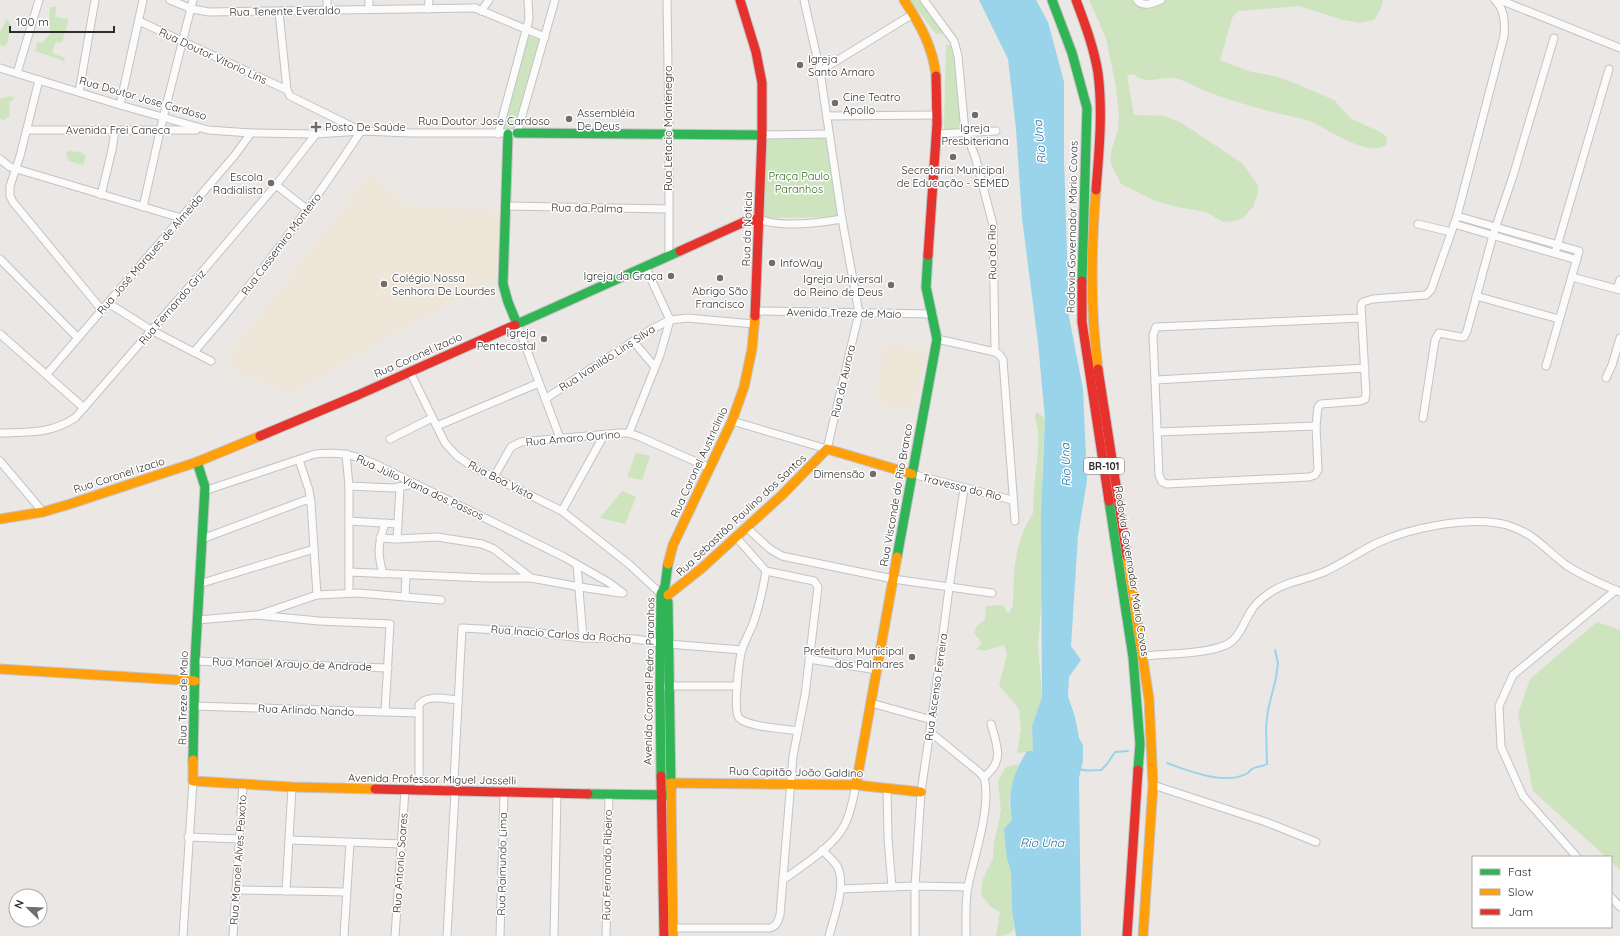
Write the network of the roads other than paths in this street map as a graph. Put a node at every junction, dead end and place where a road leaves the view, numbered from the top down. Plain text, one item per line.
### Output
1 (39, 0) edge
2 (95, 0) edge
3 (143, 0) edge
4 (170, 0) edge
5 (193, 0) edge
6 (327, 0) edge
7 (369, 0) edge
8 (429, 0) edge
9 (478, 0) edge
10 (489, 0) edge
11 (528, 0) edge
12 (555, 0) edge
13 (668, 0) edge
14 (740, 0) edge
15 (804, 0) edge
16 (904, 0) edge
17 (924, 0) edge
18 (1052, 0) edge
19 (1076, 0) edge
20 (1137, 0) edge
21 (1161, 0) edge
22 (1495, 0) edge
23 (1500, 0) edge
24 (192, 9) junction
25 (369, 9) junction
26 (428, 9) junction
27 (478, 9) junction
28 (327, 10) junction
29 (279, 12) junction
30 (913, 14) junction
31 (139, 21) junction
32 (526, 30) junction
33 (545, 37) junction
34 (1554, 38) dead end
35 (184, 42) junction
36 (1620, 48) edge
37 (0, 68) edge
38 (1609, 69) dead end
39 (820, 71) junction
40 (16, 72) junction
41 (39, 80) junction
42 (287, 90) junction
43 (78, 92) junction
44 (120, 105) junction
45 (936, 115) junction
46 (828, 116) junction
47 (163, 118) junction
48 (27, 130) junction
49 (161, 130) junction
50 (208, 130) junction
51 (115, 131) junction
52 (361, 131) junction
53 (996, 131) dead end
54 (965, 132) junction
55 (251, 133) junction
56 (513, 133) junction
57 (669, 133) junction
58 (316, 134) junction
59 (498, 134) junction
60 (829, 134) junction
61 (936, 134) junction
62 (762, 135) junction
63 (0, 159) edge
64 (16, 169) junction
65 (276, 185) junction
66 (101, 195) junction
67 (506, 206) junction
68 (143, 207) junction
69 (668, 209) junction
70 (308, 210) junction
71 (1457, 216) junction
72 (181, 218) junction
73 (759, 219) junction
74 (842, 219) junction
75 (1418, 224) dead end
76 (1454, 224) junction
77 (1496, 227) junction
78 (1451, 232) junction
79 (1493, 235) junction
80 (1557, 245) junction
81 (1555, 253) junction
82 (668, 256) junction
83 (0, 259) edge
84 (1577, 260) junction
85 (644, 266) junction
86 (1572, 276) junction
87 (1620, 280) edge
88 (1619, 290) edge
89 (1476, 296) junction
90 (108, 303) junction
91 (102, 309) junction
92 (755, 312) junction
93 (859, 314) junction
94 (933, 314) junction
95 (1362, 318) junction
96 (1559, 319) junction
97 (670, 320) junction
98 (517, 324) junction
99 (754, 324) junction
100 (151, 330) junction
101 (0, 334) edge
102 (77, 337) junction
103 (1620, 338) edge
104 (937, 339) junction
105 (633, 341) junction
106 (194, 352) junction
107 (994, 352) junction
108 (211, 361) dead end
109 (1546, 366) dead end
110 (655, 367) junction
111 (1364, 368) junction
112 (410, 372) junction
113 (47, 374) junction
114 (1606, 378) dead end
115 (1156, 380) junction
116 (539, 382) junction
117 (545, 399) junction
118 (84, 408) junction
119 (432, 418) junction
120 (1423, 418) dead end
121 (732, 421) junction
122 (437, 426) junction
123 (1316, 426) junction
124 (1158, 432) junction
125 (0, 433) edge
126 (629, 433) junction
127 (604, 435) junction
128 (560, 438) junction
129 (390, 439) dead end
130 (827, 449) junction
131 (346, 454) junction
132 (0, 460) edge
133 (299, 460) junction
134 (197, 462) junction
135 (710, 468) junction
136 (912, 474) junction
137 (494, 477) junction
138 (414, 484) junction
139 (349, 486) junction
140 (400, 487) junction
141 (964, 489) junction
142 (204, 491) junction
143 (1012, 500) junction
144 (311, 502) junction
145 (562, 511) junction
146 (42, 512) junction
147 (0, 518) edge
148 (349, 521) junction
149 (1014, 521) dead end
150 (385, 523) junction
151 (398, 524) junction
152 (747, 528) junction
153 (736, 537) junction
154 (380, 538) junction
155 (202, 539) junction
156 (397, 539) junction
157 (314, 548) junction
158 (577, 565) junction
159 (766, 571) junction
160 (350, 572) junction
161 (383, 574) junction
162 (406, 576) junction
163 (531, 578) junction
164 (893, 579) junction
165 (199, 584) junction
166 (580, 587) junction
167 (949, 588) junction
168 (1618, 591) edge
169 (665, 592) junction
170 (349, 593) junction
171 (992, 593) dead end
172 (317, 595) junction
173 (404, 597) junction
174 (441, 600) dead end
175 (256, 615) junction
176 (197, 620) junction
177 (584, 638) junction
178 (664, 644) junction
179 (742, 650) junction
180 (1143, 656) junction
181 (809, 660) junction
182 (195, 661) junction
183 (388, 668) junction
184 (0, 669) edge
185 (877, 670) junction
186 (195, 681) junction
187 (664, 686) junction
188 (737, 686) junction
189 (458, 700) junction
190 (871, 703) junction
191 (194, 706) junction
192 (385, 712) junction
193 (418, 713) junction
194 (932, 720) junction
195 (991, 724) dead end
196 (798, 731) junction
197 (930, 732) junction
198 (665, 743) junction
199 (984, 777) junction
200 (454, 780) dead end
201 (193, 781) junction
202 (670, 783) junction
203 (790, 783) junction
204 (243, 784) junction
205 (856, 785) junction
206 (1153, 785) junction
207 (292, 787) junction
208 (887, 788) junction
209 (405, 790) junction
210 (419, 790) junction
211 (455, 792) junction
212 (921, 792) junction
213 (504, 793) junction
214 (557, 793) junction
215 (609, 794) junction
216 (666, 795) junction
217 (188, 837) junction
218 (239, 840) junction
219 (290, 840) junction
220 (1316, 842) dead end
221 (350, 843) junction
222 (402, 844) junction
223 (822, 850) junction
224 (1576, 856) edge
225 (783, 880) junction
226 (915, 886) junction
227 (892, 887) junction
228 (968, 887) junction
229 (841, 889) junction
230 (236, 890) junction
231 (286, 891) junction
232 (346, 892) junction
233 (1612, 898) edge
234 (1620, 907) edge
235 (669, 932) edge
236 (183, 936) edge
237 (233, 936) edge
238 (344, 936) edge
239 (395, 936) edge
240 (447, 936) edge
241 (500, 936) edge
242 (554, 936) edge
243 (606, 936) edge
244 (829, 936) edge
245 (915, 936) edge
246 (966, 936) edge
247 (1127, 936) edge
248 (1143, 936) edge

1 - 40 street
2 - 43 street
3 - 31 street
4 - 24 street, Rua Tenente Everaldo
5 - 24 street
6 - 28 street
7 - 25 street
8 - 26 street
9 - 27 street
10 - 27 street
11 - 32 street
12 - 33 street
13 - 57 street, Rua Letacio Montenegro
14 - 62 main road, Rua da Noticia
15 - 39 street
16 - 30 main road, Rua Visconde do Rio Branco
17 - 54 street, Rua do Rio
18 - 247 main road, Rodovia Governador Mário Covas / BR-101
19 - 180 main road, Rodovia Governador Mário Covas / BR-101
20 - 21 street
22 - 71 street
23 - 36 street
24 - 29 street, Rua Tenente Everaldo
24 - 35 street
25 - 26 street, Rua Tenente Everaldo
25 - 28 street, Rua Tenente Everaldo
26 - 27 street, Rua Tenente Everaldo
27 - 32 street
28 - 29 street, Rua Tenente Everaldo
29 - 42 street
30 - 39 street
30 - 45 main road, Rua Visconde do Rio Branco
31 - 35 street, Rua Doutor Vitorio Lins
31 - 44 street
32 - 33 street
32 - 59 street
33 - 56 street
34 - 77 street
35 - 42 street, Rua Doutor Vitorio Lins
35 - 47 street
37 - 40 street, Rua Doutor Jose Cardoso
38 - 80 street
39 - 46 street
40 - 41 street, Rua Doutor Jose Cardoso
41 - 43 street, Rua Doutor Jose Cardoso
41 - 48 street
42 - 52 street, Rua Doutor Vitorio Lins
43 - 44 street, Rua Doutor Jose Cardoso
44 - 47 street, Rua Doutor Jose Cardoso
45 - 46 street
45 - 61 main road, Rua Visconde do Rio Branco
46 - 60 street
47 - 49 street
47 - 50 street, Rua Doutor Jose Cardoso
48 - 51 street, Avenida Frei Caneca
48 - 64 street
49 - 50 street, Avenida Frei Caneca
49 - 51 street, Avenida Frei Caneca
49 - 68 street
50 - 55 street, Rua Doutor Jose Cardoso
51 - 66 street
52 - 58 street, Rua Doutor Jose Cardoso
52 - 59 street, Rua Doutor Jose Cardoso
52 - 70 street, Rua Cassemiro Monteiro
53 - 54 street
54 - 61 street
54 - 107 street, Rua do Rio
55 - 58 street, Rua Doutor Jose Cardoso
55 - 72 street, Rua José Marques de Almeida
56 - 57 main road, Rua Doutor Jose Cardoso
56 - 59 street, Rua Doutor Jose Cardoso
56 - 67 main road
57 - 62 main road, Rua Doutor Jose Cardoso
57 - 69 street, Rua Letacio Montenegro
58 - 65 street, Rua Fernando Griz
60 - 62 street
60 - 74 street
61 - 94 main road, Rua Visconde do Rio Branco
62 - 73 main road, Rua da Noticia
63 - 64 street
64 - 66 street
64 - 91 street
65 - 70 street
65 - 100 street, Rua Fernando Griz
66 - 68 street
67 - 69 street, Rua da Palma
67 - 98 main road
68 - 72 street
69 - 82 street, Rua Letacio Montenegro
70 - 106 street, Rua Cassemiro Monteiro
71 - 76 street
71 - 77 street
72 - 90 street, Rua José Marques de Almeida
73 - 74 street, Rua Coronel Izacio
73 - 82 main road, Rua Coronel Izacio
73 - 92 main road, Rua da Noticia
74 - 93 street
75 - 78 street
76 - 78 street
76 - 79 street
77 - 79 street
77 - 80 street
78 - 95 street
79 - 81 street
79 - 89 street
80 - 81 street
80 - 84 street
81 - 84 street
82 - 85 main road, Rua Coronel Izacio
83 - 102 street
84 - 86 street
85 - 97 street
85 - 98 main road, Rua Coronel Izacio
86 - 88 street
86 - 96 street
87 - 88 street
89 - 96 street
89 - 120 street
90 - 91 street, Rua José Marques de Almeida
90 - 100 street
91 - 102 street, Rua José Marques de Almeida
92 - 93 street, Avenida Treze de Maio
92 - 99 main road, Rua da Noticia
93 - 94 street, Avenida Treze de Maio
93 - 130 street, Rua da Aurora
94 - 104 main road, Rua Visconde do Rio Branco
95 - 111 street
95 - 115 street
96 - 109 street
97 - 99 street
97 - 105 street, Rua Ivanildo Lins Silva
97 - 110 street
98 - 112 main road, Rua Coronel Izacio
98 - 116 street
99 - 121 main road, Rua Coronel Austriclinio
100 - 106 street
100 - 118 street, Rua Fernando Griz
101 - 113 street
102 - 113 street, Rua José Marques de Almeida
103 - 114 street
104 - 107 street
104 - 136 main road, Rua Visconde do Rio Branco
105 - 110 street
105 - 117 street, Rua Ivanildo Lins Silva
106 - 108 street
107 - 143 street
110 - 126 street
111 - 115 street
111 - 123 street
112 - 119 street, Rua Boa Vista
112 - 134 main road, Rua Coronel Izacio
113 - 118 street
115 - 124 street
116 - 117 street
116 - 122 street
117 - 128 street
118 - 125 street, Rua Fernando Griz
119 - 122 street, Rua Boa Vista
119 - 129 street
121 - 130 street
121 - 135 main road, Rua Coronel Austriclinio
122 - 137 street, Rua Boa Vista
123 - 124 street
123 - 124 street
126 - 127 street, Rua Amaro Ourino
126 - 135 street, Rua Amaro Ourino
127 - 128 street, Rua Amaro Ourino
127 - 145 street
128 - 137 street, Rua Amaro Ourino
130 - 136 main road
130 - 152 main road, Rua Sebastião Paulino dos Santos
131 - 133 street, Rua Júlio Viana dos Passos
131 - 138 street, Rua Júlio Viana dos Passos
131 - 139 street
132 - 146 street
133 - 142 street, Rua Júlio Viana dos Passos
133 - 144 street
134 - 142 main road, Rua Treze de Maio
134 - 146 main road, Rua Coronel Izacio
135 - 169 main road, Rua Coronel Austriclinio
136 - 141 street, Travessa do Rio
136 - 164 main road, Rua Visconde do Rio Branco
137 - 145 street, Rua Boa Vista
138 - 140 street
138 - 158 street, Rua Júlio Viana dos Passos
139 - 140 street
139 - 148 street
140 - 151 street
141 - 143 street, Travessa do Rio
141 - 167 street, Rua Ascenso Ferreira
142 - 155 main road, Rua Treze de Maio
143 - 149 street
144 - 155 street
144 - 157 street
145 - 169 street, Rua Boa Vista
146 - 147 main road, Rua Coronel Izacio
148 - 150 street
148 - 160 street
150 - 151 street
150 - 154 street
151 - 156 street
152 - 153 main road, Rua Sebastião Paulino dos Santos
152 - 164 street
153 - 159 street
153 - 169 main road, Rua Sebastião Paulino dos Santos
154 - 156 street
154 - 161 street
155 - 165 main road, Rua Treze de Maio
156 - 163 street
157 - 165 street
157 - 172 street
158 - 166 street
158 - 166 street, Rua Júlio Viana dos Passos
159 - 179 street
159 - 181 street
160 - 161 street
160 - 170 street
161 - 162 street
162 - 163 street
162 - 173 street
163 - 166 street
164 - 167 street
164 - 185 main road, Rua Visconde do Rio Branco
165 - 176 main road, Rua Treze de Maio
166 - 177 street
167 - 171 street
167 - 194 street, Rua Ascenso Ferreira
168 - 180 street
168 - 224 street
169 - 178 main road, Avenida Coronel Pedro Paranhos
170 - 172 street
170 - 173 street
172 - 175 street
173 - 174 street
175 - 176 street
175 - 183 street
176 - 182 main road, Rua Treze de Maio
177 - 178 street, Rua Inacio Carlos da Rocha
177 - 189 street, Rua Inacio Carlos da Rocha
178 - 179 street, Rua Inacio Carlos da Rocha
178 - 187 main road, Avenida Coronel Pedro Paranhos
179 - 188 street
180 - 206 main road, Rodovia Governador Mário Covas / BR-101
181 - 185 street
181 - 196 street
182 - 183 street, Rua Manoel Araujo de Andrade
182 - 186 main road, Rua Treze de Maio
183 - 192 street
184 - 186 main road
185 - 190 main road, Rua Visconde do Rio Branco
186 - 191 main road, Rua Treze de Maio
187 - 188 street
187 - 198 main road, Avenida Coronel Pedro Paranhos
188 - 196 street
189 - 193 street
189 - 200 street
190 - 194 street
190 - 205 main road, Rua Visconde do Rio Branco
191 - 192 street, Rua Arlindo Nando
191 - 201 main road, Rua Treze de Maio
192 - 193 street, Rua Arlindo Nando
193 - 210 street
194 - 197 street, Rua Ascenso Ferreira
195 - 199 street
196 - 203 street
197 - 199 street
197 - 212 street, Rua Ascenso Ferreira
198 - 202 main road, Avenida Coronel Pedro Paranhos
198 - 216 main road, Avenida Coronel Pedro Paranhos
199 - 228 street
201 - 204 main road, Avenida Professor Miguel Jasselli
201 - 217 street, Rua Treze de Maio
202 - 203 main road, Rua Capitão João Galdino
202 - 216 main road, Avenida Coronel Pedro Paranhos
203 - 205 main road, Rua Capitão João Galdino
203 - 225 street
204 - 207 main road, Avenida Professor Miguel Jasselli
204 - 218 street, Rua Manoel Alves Peixoto
205 - 208 main road, Rua Capitão João Galdino
205 - 223 street
206 - 220 street
206 - 248 main road, Rodovia Governador Mário Covas / BR-101
207 - 209 main road, Avenida Professor Miguel Jasselli
207 - 219 street
208 - 212 main road, Rua Capitão João Galdino
208 - 227 street
209 - 210 main road, Avenida Professor Miguel Jasselli
209 - 222 street, Rua Antonio Soares
210 - 211 main road, Avenida Professor Miguel Jasselli
211 - 213 main road, Avenida Professor Miguel Jasselli
211 - 240 street
212 - 226 street, Rua Ascenso Ferreira
213 - 214 main road, Avenida Professor Miguel Jasselli
213 - 241 street, Rua Raimundo Lima
214 - 215 main road, Avenida Professor Miguel Jasselli
214 - 242 street
215 - 216 main road, Avenida Professor Miguel Jasselli
215 - 243 street, Rua Fernando Ribeiro
216 - 235 main road, Avenida Coronel Pedro Paranhos
217 - 218 street
217 - 236 street, Rua Treze de Maio
218 - 230 street, Rua Manoel Alves Peixoto
219 - 221 street
219 - 231 street
221 - 222 street
221 - 232 street
222 - 239 street, Rua Antonio Soares
223 - 225 street
223 - 229 street
225 - 235 street
226 - 227 street
226 - 228 street
226 - 245 street, Rua Ascenso Ferreira
227 - 229 street
228 - 246 street
229 - 244 street
230 - 231 street
230 - 237 street, Rua Manoel Alves Peixoto
231 - 232 street
232 - 238 street
233 - 234 street

